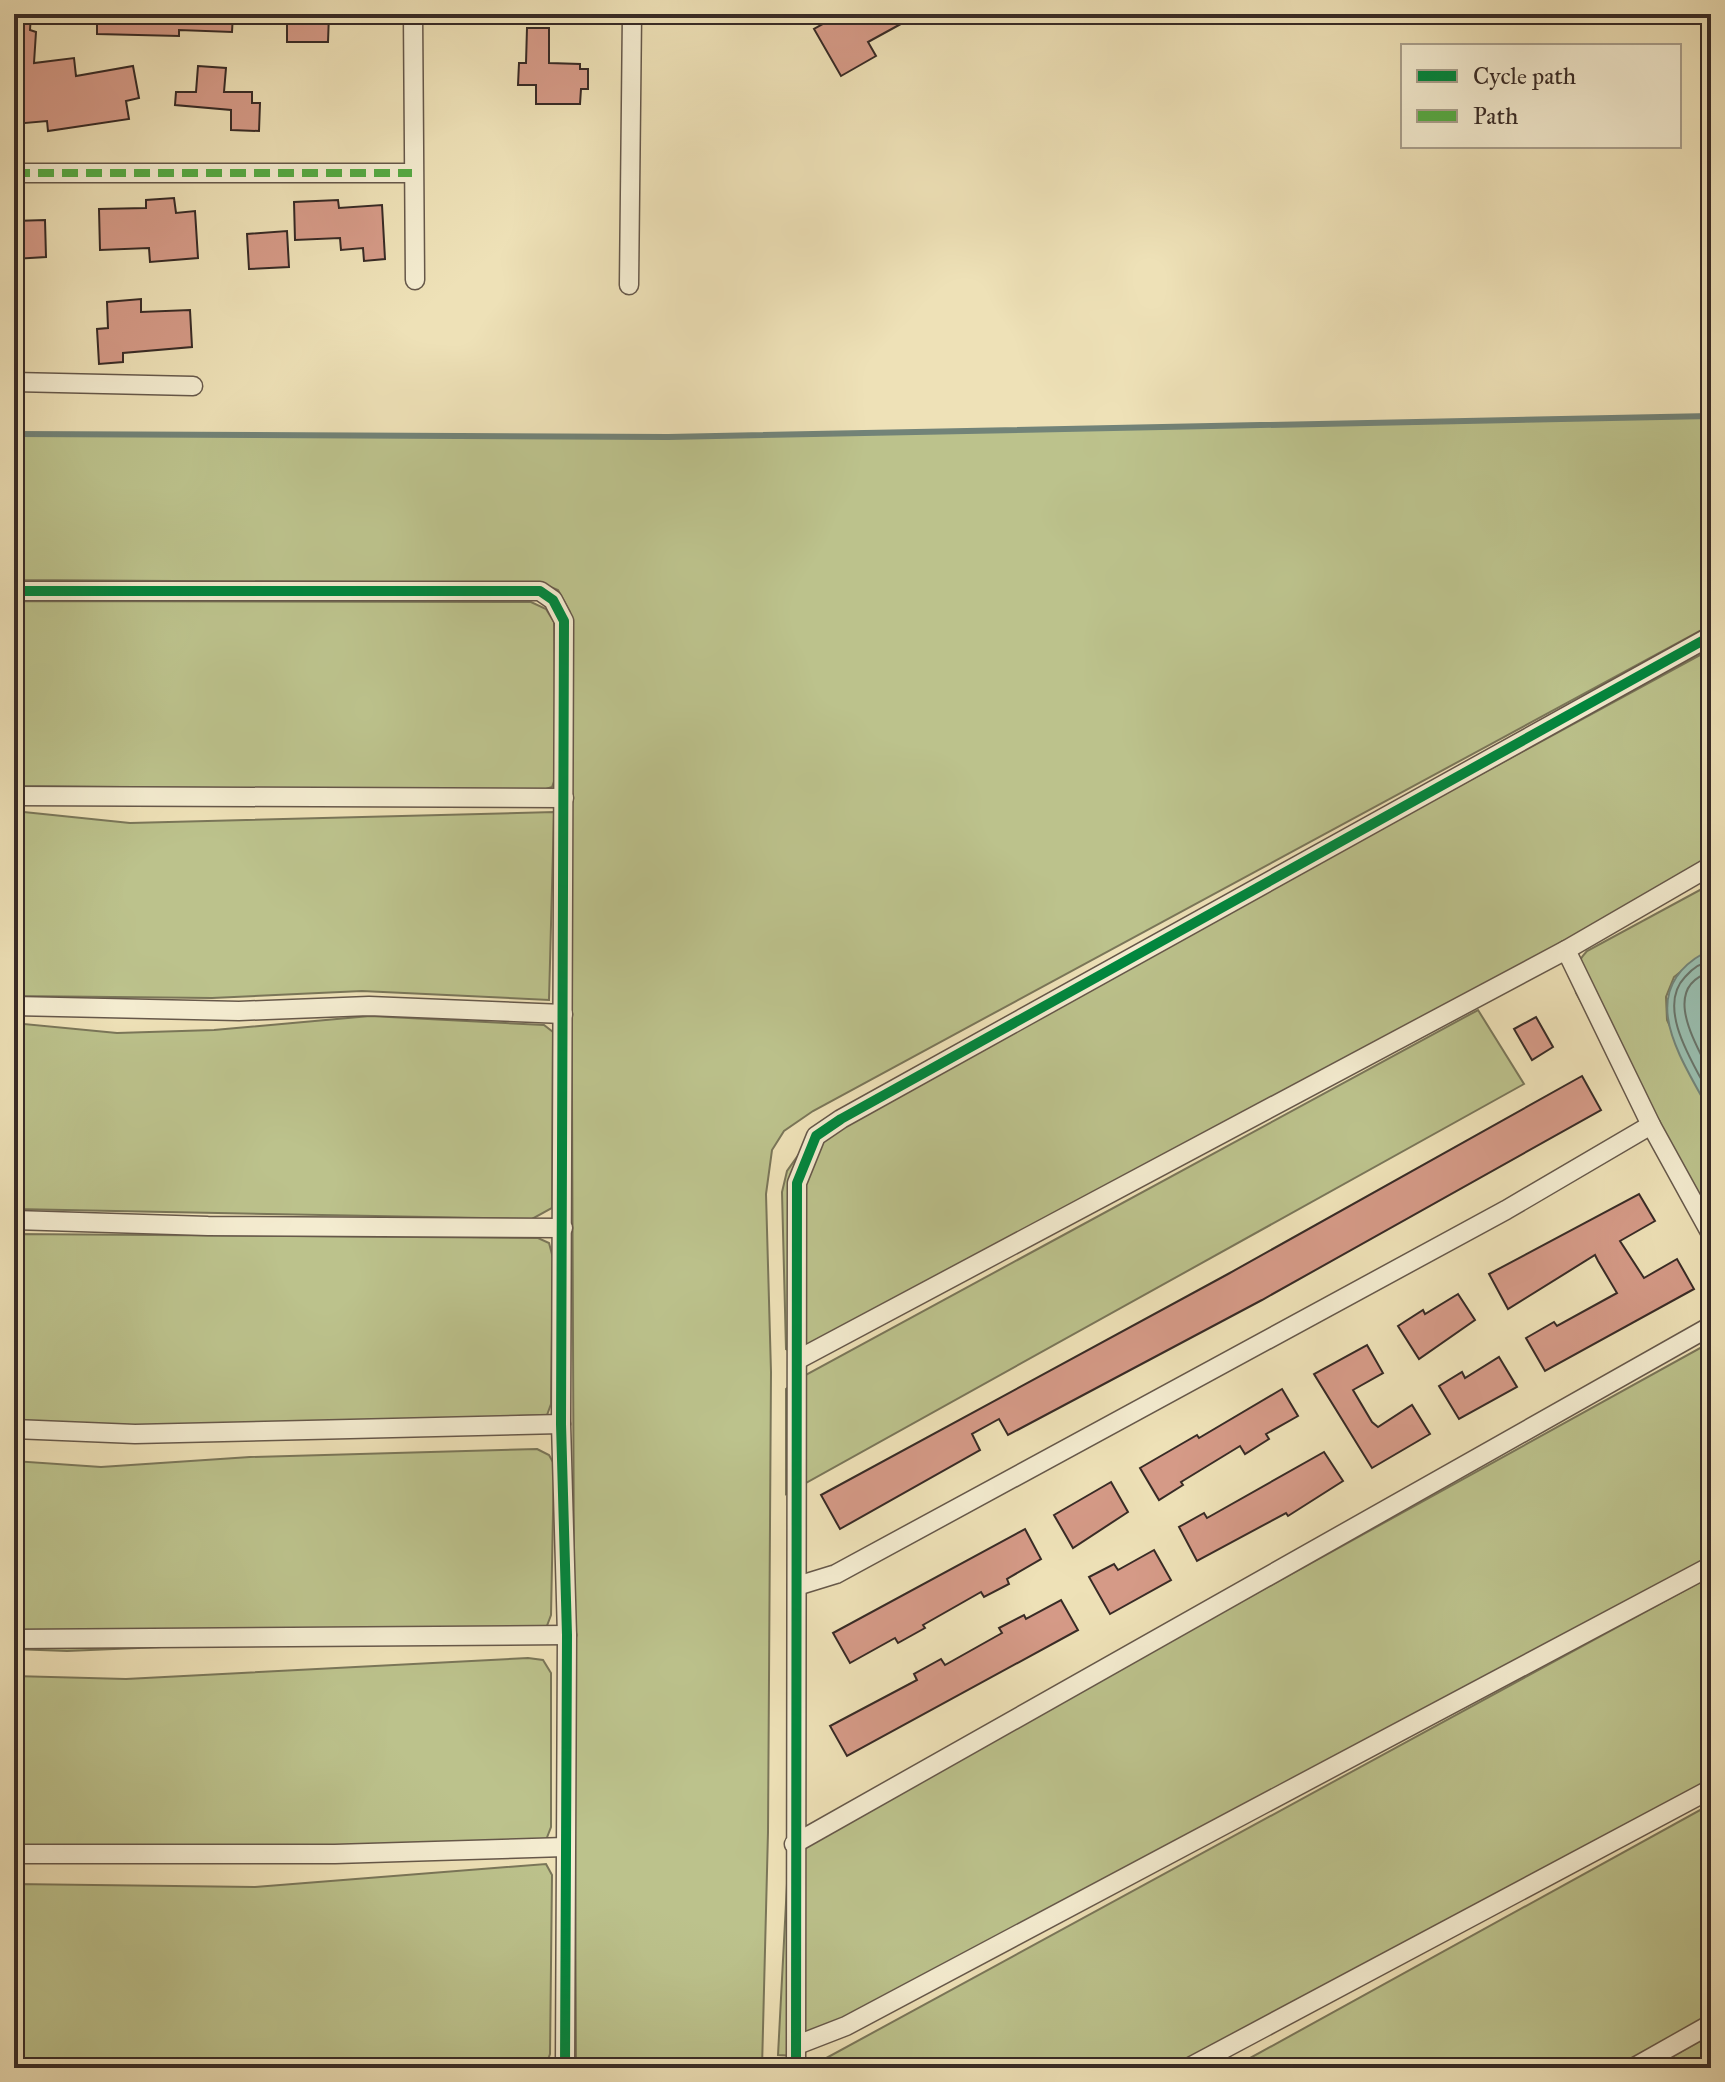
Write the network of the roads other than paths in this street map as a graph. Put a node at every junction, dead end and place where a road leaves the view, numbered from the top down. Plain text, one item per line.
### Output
1 (413, 14) edge
2 (632, 14) edge
3 (14, 173) edge
4 (412, 173) junction
5 (415, 280) dead end
6 (629, 285) dead end
7 (14, 382) edge
8 (193, 386) dead end
9 (14, 591) edge
10 (1711, 636) edge
11 (14, 796) edge
12 (564, 798) junction
13 (1711, 866) edge
14 (1566, 950) junction
15 (14, 1006) edge
16 (563, 1014) junction
17 (1651, 1125) junction
18 (14, 1220) edge
19 (563, 1228) junction
20 (1711, 1234) edge
21 (1711, 1326) edge
22 (799, 1359) junction
23 (561, 1424) junction
24 (14, 1429) edge
25 (1711, 1566) edge
26 (797, 1586) junction
27 (567, 1635) junction
28 (14, 1639) edge
29 (1711, 1789) edge
30 (794, 1844) junction
31 (565, 1847) junction
32 (14, 1854) edge
33 (1711, 2024) edge
34 (797, 2045) junction
35 (565, 2068) edge
36 (796, 2068) edge
37 (1188, 2068) edge
38 (1633, 2068) edge

1 - 4 street
2 - 6 street
3 - 4 street
4 - 5 street
7 - 8 street
9 - 12 street
10 - 22 street
11 - 12 street
12 - 16 street
13 - 14 street
14 - 17 street
14 - 22 street
15 - 16 street
16 - 19 street
17 - 20 street
17 - 26 street
18 - 19 street
19 - 23 street
21 - 30 street
22 - 26 street
23 - 24 street
23 - 27 street
25 - 34 street
26 - 30 street
27 - 28 street
27 - 31 street
29 - 37 street
30 - 34 street
31 - 32 street
31 - 35 street
33 - 38 street
34 - 36 street

